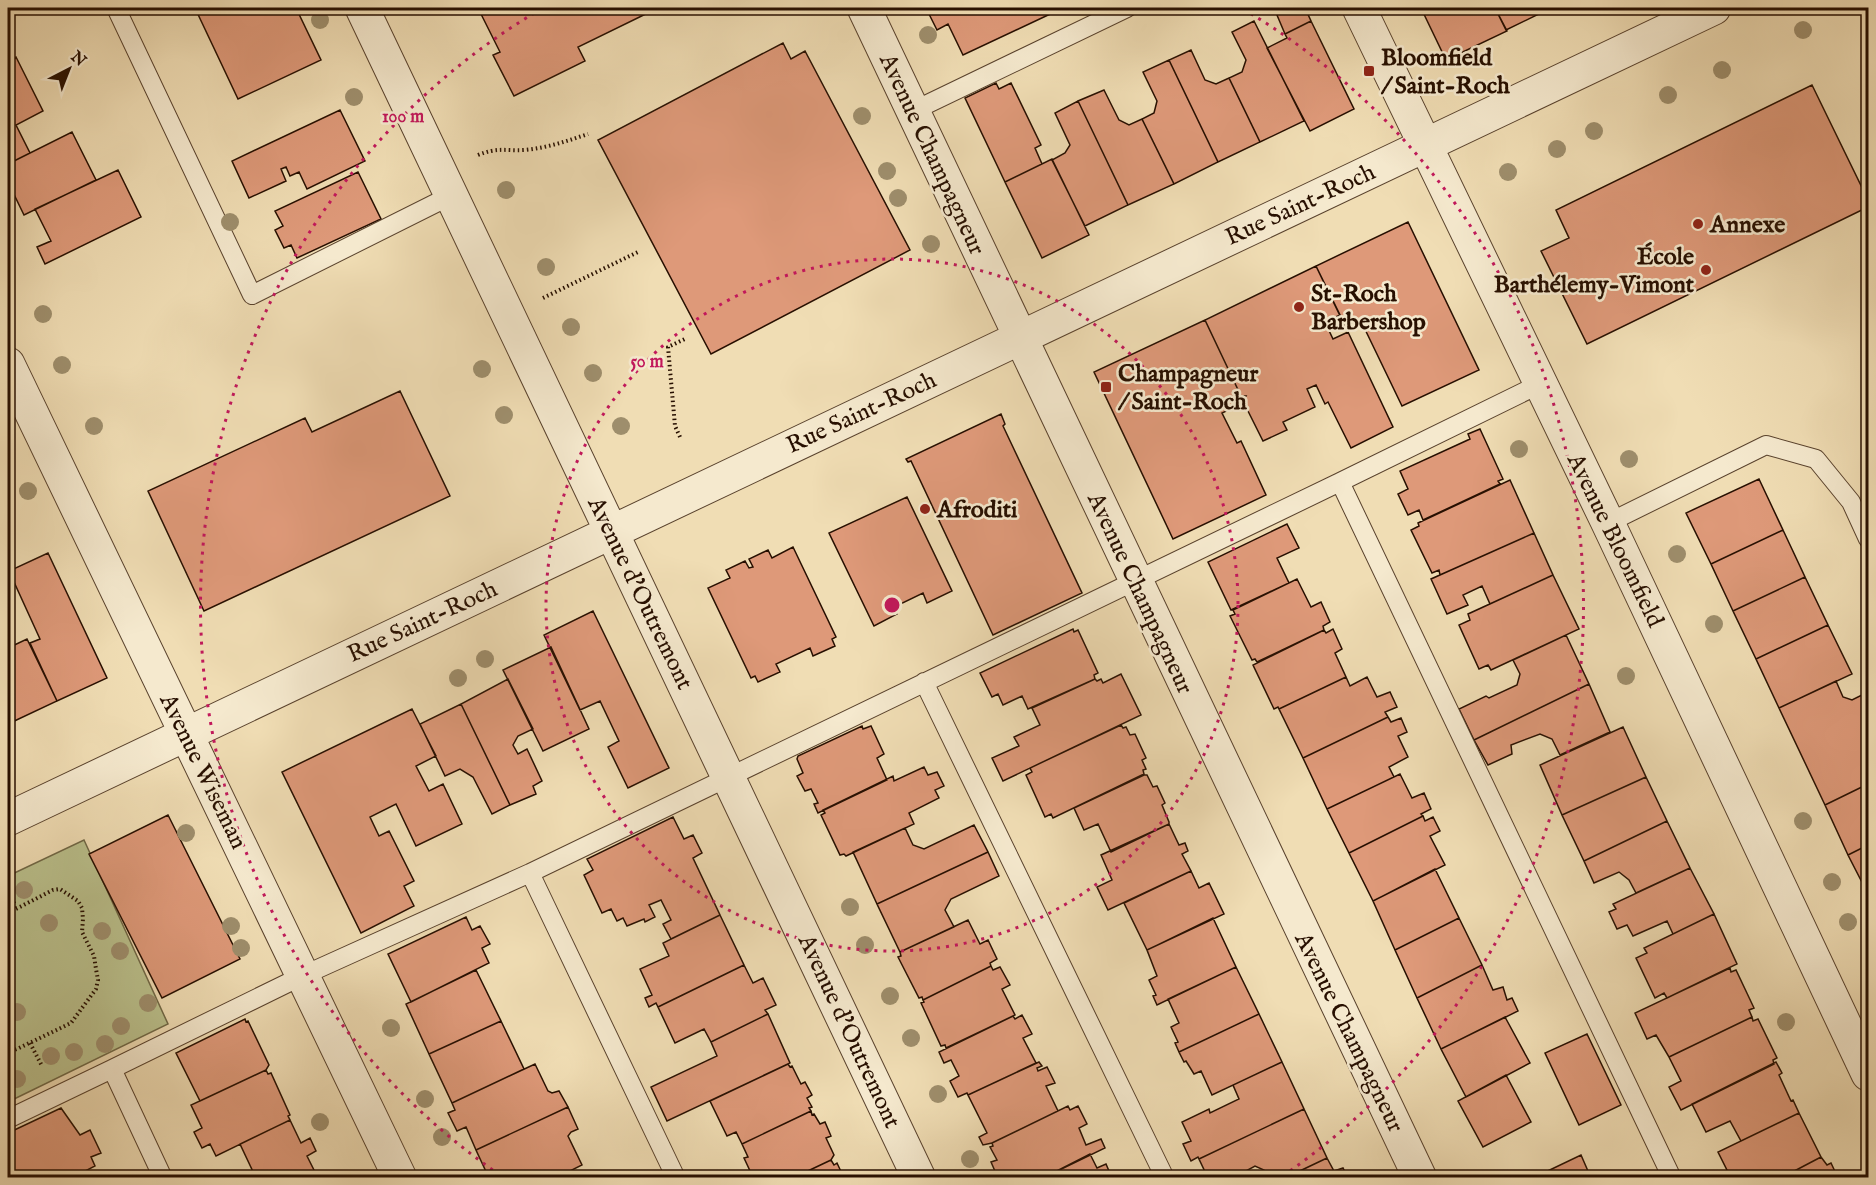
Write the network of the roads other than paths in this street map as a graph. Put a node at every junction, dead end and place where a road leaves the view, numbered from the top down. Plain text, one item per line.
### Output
1 (116, 8) edge
2 (362, 8) edge
3 (864, 8) edge
4 (1127, 8) edge
5 (1359, 8) edge
6 (1714, 8) edge
7 (913, 111) junction
8 (1425, 144) junction
9 (446, 183) junction
10 (1019, 337) junction
11 (8, 364) edge
12 (1540, 384) junction
13 (1340, 482) junction
14 (1608, 523) junction
15 (612, 531) junction
16 (1869, 539) edge
17 (1134, 580) junction
18 (924, 682) junction
19 (186, 734) junction
20 (729, 777) junction
21 (8, 819) edge
22 (530, 873) junction
23 (302, 976) junction
24 (111, 1069) junction
25 (1869, 1074) edge
26 (8, 1119) edge
27 (163, 1178) edge
28 (400, 1178) edge
29 (676, 1178) edge
30 (920, 1178) edge
31 (1165, 1178) edge
32 (1419, 1178) edge
33 (1672, 1178) edge

1 - 9 lane
2 - 9 street, Avenue d'Outremont
3 - 7 street, Avenue Champagneur
4 - 7 lane
5 - 8 street, Avenue Bloomfield
6 - 8 street, Rue Saint-Roch
7 - 10 street, Avenue Champagneur
8 - 10 street, Rue Saint-Roch
8 - 12 street, Avenue Bloomfield
9 - 15 street, Avenue d'Outremont
10 - 15 street, Rue Saint-Roch
10 - 17 street, Avenue Champagneur
11 - 19 street, Avenue Wiseman
12 - 13 lane
12 - 14 street, Avenue Bloomfield
13 - 17 lane
13 - 33 lane
14 - 16 lane
14 - 25 street, Avenue Bloomfield
15 - 19 street, Rue Saint-Roch
15 - 20 street, Avenue d'Outremont
17 - 18 lane
17 - 32 street, Avenue Champagneur
18 - 20 lane
18 - 31 lane
19 - 21 street, Rue Saint-Roch
19 - 23 street, Avenue Wiseman
20 - 22 lane
20 - 30 street, Avenue d'Outremont
22 - 23 lane
22 - 29 lane
23 - 24 lane
23 - 28 street, Avenue Wiseman
24 - 26 lane
24 - 27 lane

